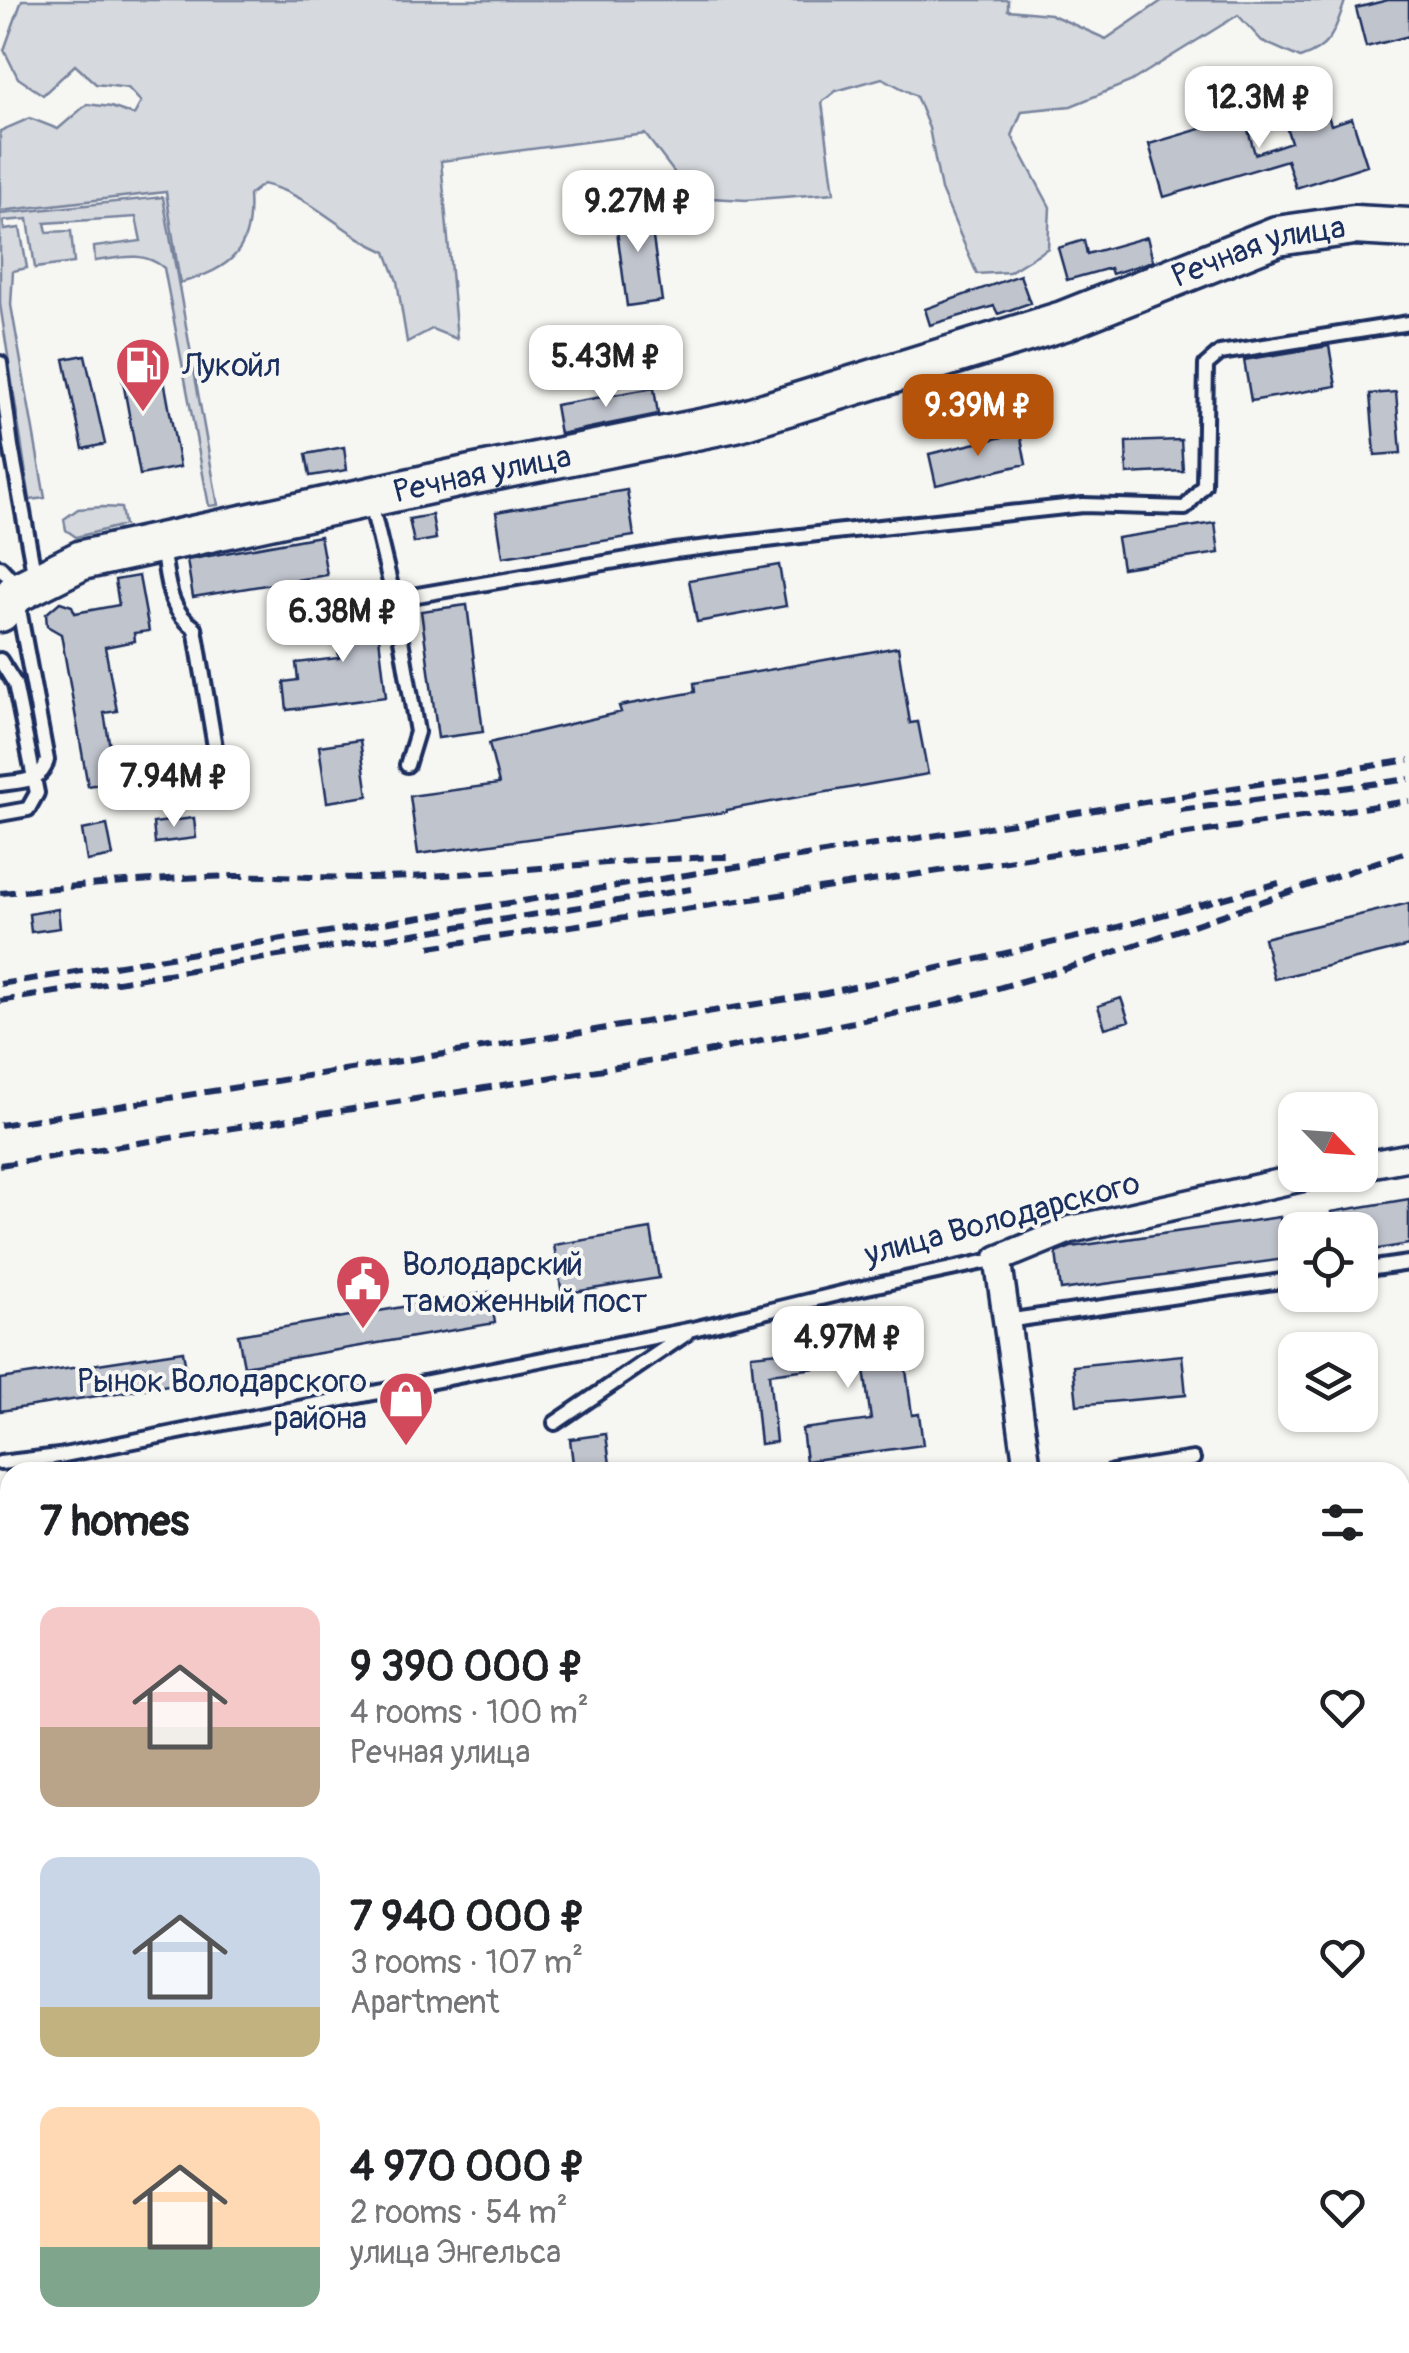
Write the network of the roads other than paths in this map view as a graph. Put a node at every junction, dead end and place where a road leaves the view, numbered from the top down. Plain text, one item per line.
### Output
1 (1409, 228) edge
2 (1409, 323) edge
3 (0, 363) edge
4 (369, 497) junction
5 (161, 541) junction
6 (10, 589) edge
7 (394, 599) junction
8 (0, 660) edge
9 (215, 747) dead end
10 (408, 765) dead end
11 (35, 778) junction
12 (0, 784) edge
13 (0, 814) edge
14 (1409, 1157) edge
15 (1378, 1163) edge
16 (1278, 1183) edge
17 (998, 1260) junction
18 (1409, 1263) edge
19 (1378, 1267) edge
20 (1278, 1281) edge
21 (1006, 1321) junction
22 (693, 1330) junction
23 (555, 1423) dead end
24 (1193, 1459) dead end
25 (8, 1462) edge
26 (1027, 1462) edge
27 (1174, 1462) edge

1 - 4 main road, Речная улица
2 - 7 lane
3 - 6 lane
4 - 5 main road, Речная улица
4 - 7 lane
5 - 6 main road, Речная улица
5 - 9 lane
6 - 11 lane
7 - 10 lane
8 - 11 lane
11 - 12 lane
11 - 13 lane
14 - 15 street
16 - 17 street, улица Володарского
17 - 21 street
17 - 22 lane, улица Володарского
18 - 19 lane
20 - 21 lane
21 - 26 street
22 - 23 lane
22 - 25 lane, улица Володарского
24 - 27 lane

